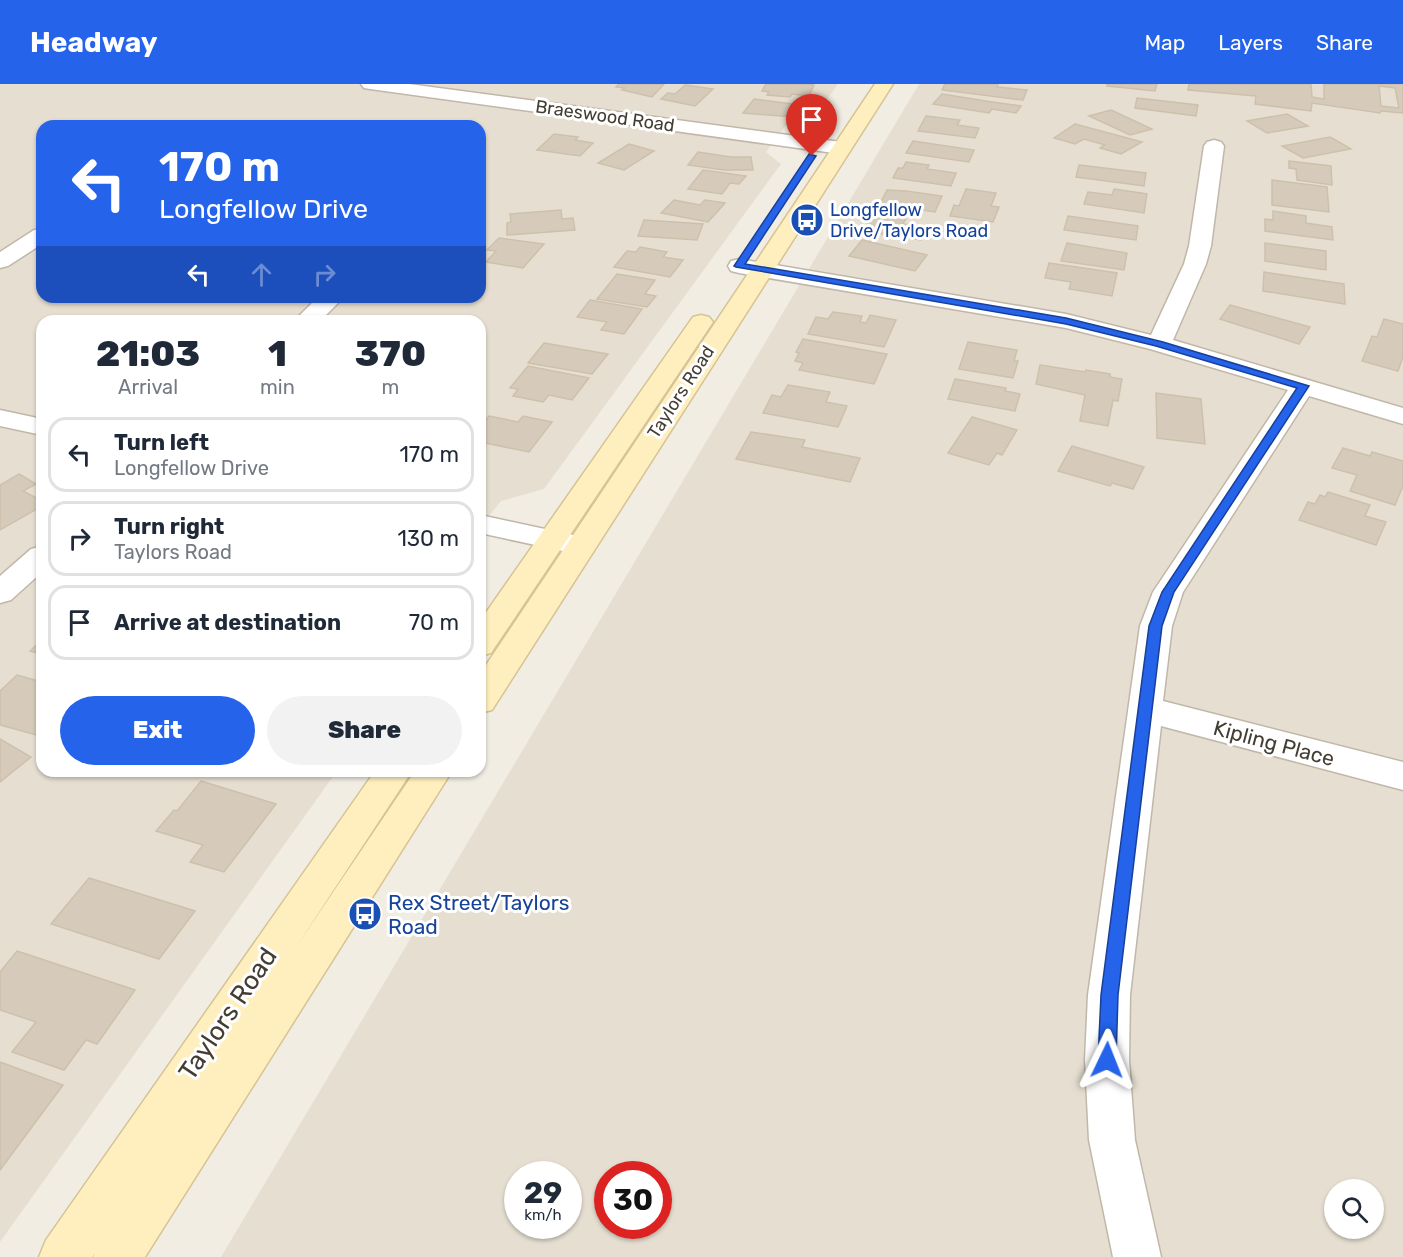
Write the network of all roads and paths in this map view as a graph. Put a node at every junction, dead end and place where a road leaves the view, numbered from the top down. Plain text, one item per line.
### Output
1 (370, 84) edge
2 (884, 84) edge
3 (830, 141) junction
4 (1214, 146) dead end
5 (36, 239) edge
6 (0, 261) edge
7 (750, 267) junction
8 (326, 303) edge
9 (313, 315) edge
10 (1159, 344) junction
11 (1303, 386) junction
12 (1403, 416) edge
13 (0, 418) edge
14 (36, 426) edge
15 (486, 525) edge
16 (552, 539) junction
17 (581, 546) junction
18 (36, 561) edge
19 (0, 594) edge
20 (486, 636) edge
21 (486, 692) edge
22 (1145, 709) junction
23 (1403, 776) edge
24 (390, 777) edge
25 (430, 777) edge
26 (63, 1257) edge
27 (117, 1257) edge
28 (1137, 1257) edge

1 - 3 street, Braeswood Road
2 - 3 main road, Taylors Road
3 - 7 main road, Taylors Road
4 - 10 street
5 - 6 street
7 - 10 street
7 - 16 main road, Taylors Road
7 - 17 main road, Taylors Road
8 - 9 street
10 - 11 street
11 - 12 street
11 - 22 street
13 - 14 street
15 - 16 street
16 - 17 street
16 - 20 main road, Taylors Road
17 - 21 main road, Taylors Road
18 - 19 street
22 - 23 street, Kipling Place
22 - 28 street
24 - 26 main road, Taylors Road
25 - 27 main road, Taylors Road

